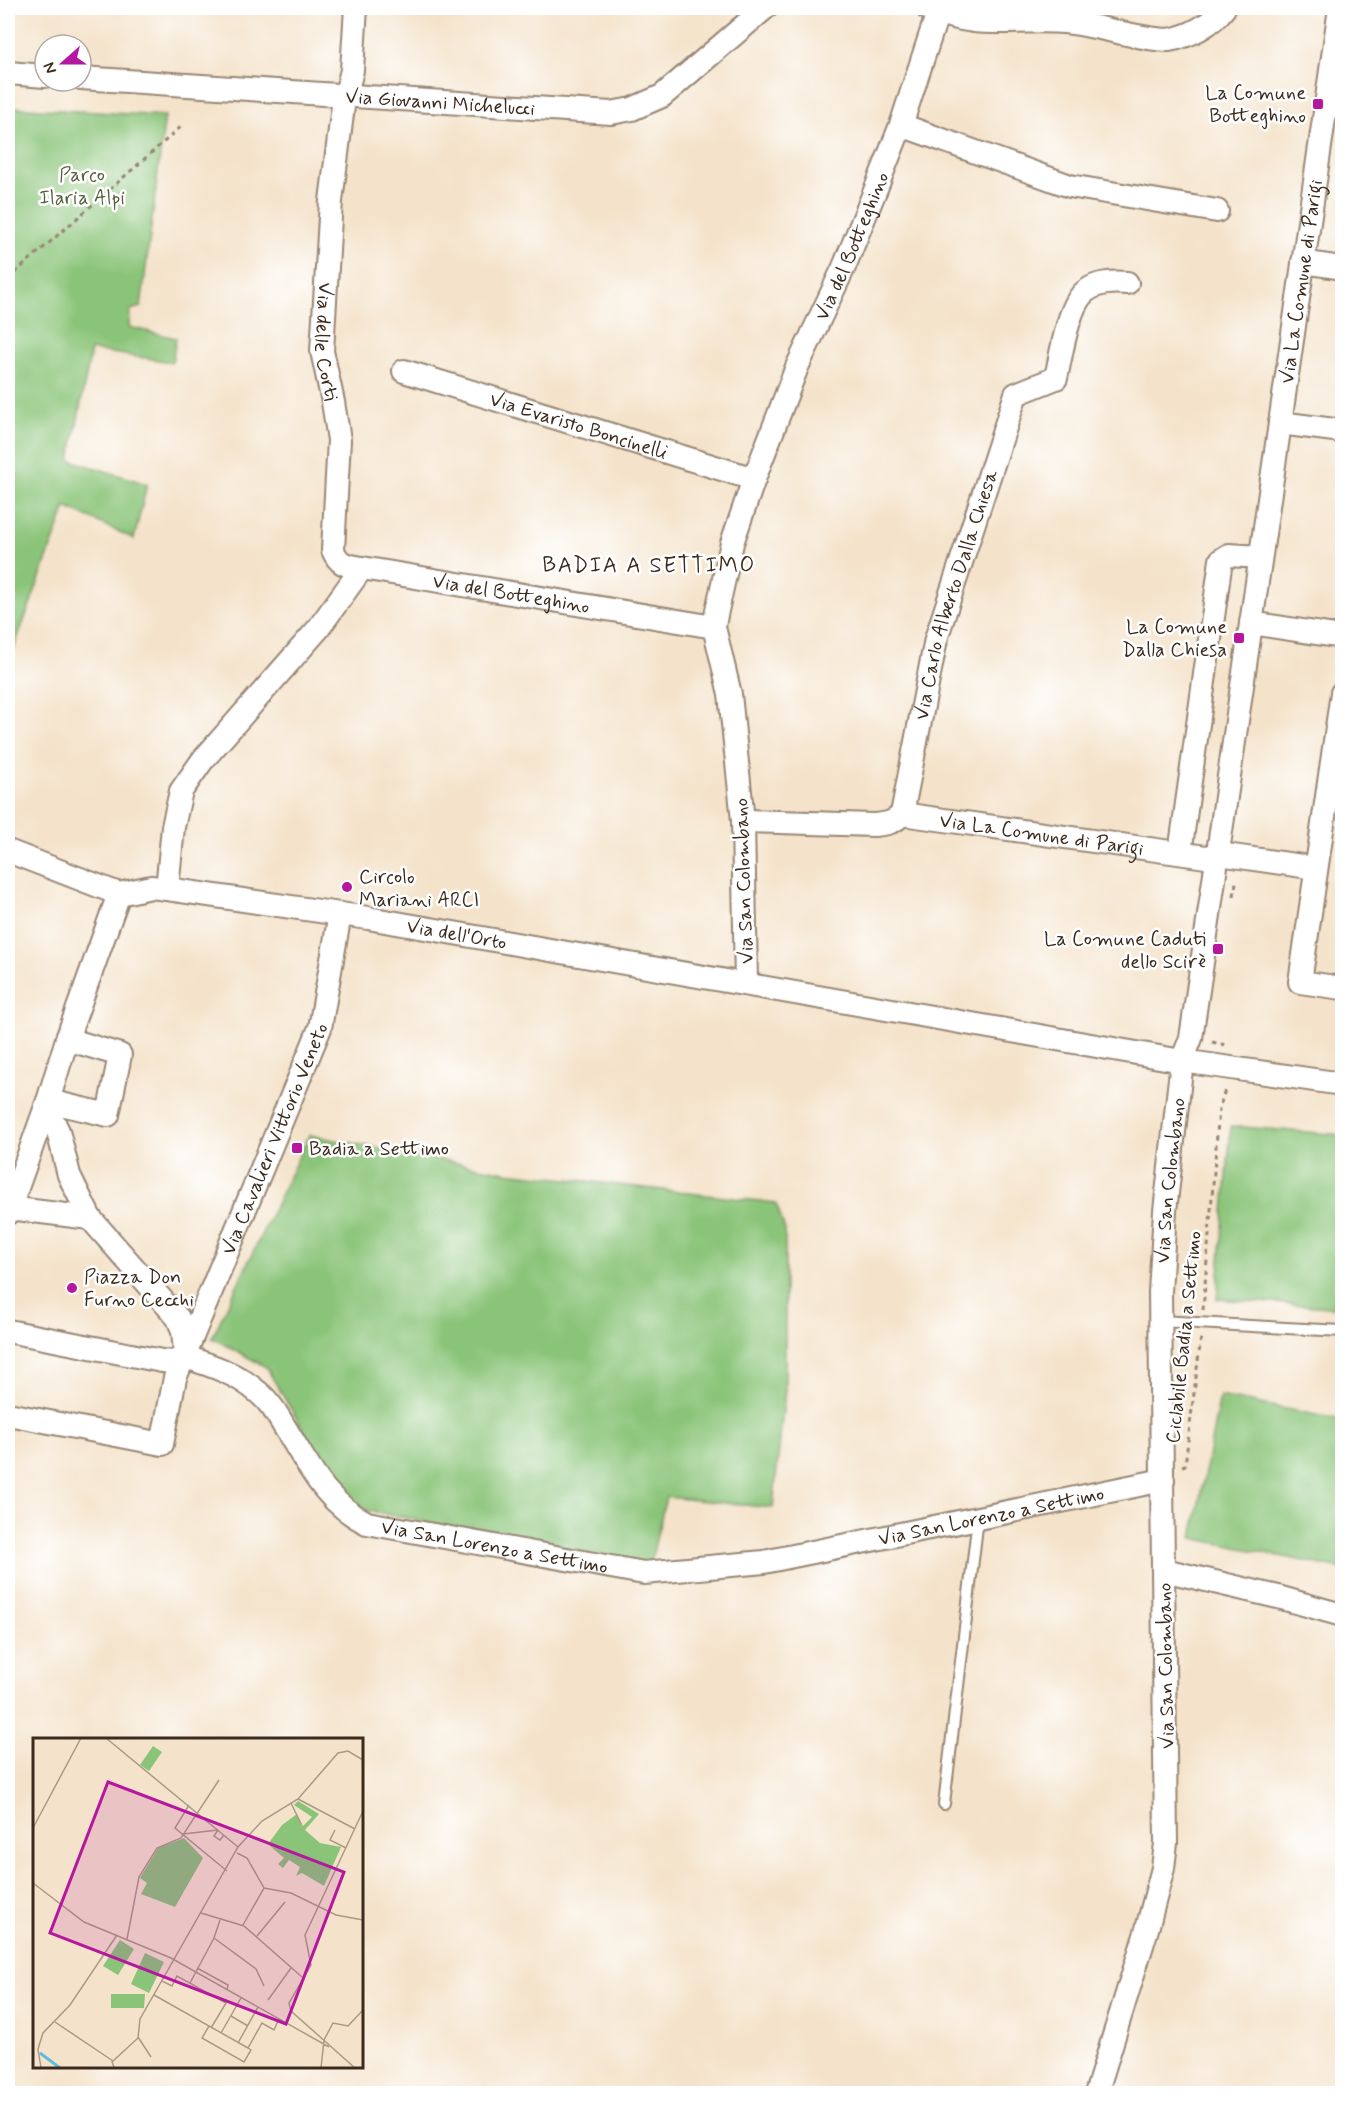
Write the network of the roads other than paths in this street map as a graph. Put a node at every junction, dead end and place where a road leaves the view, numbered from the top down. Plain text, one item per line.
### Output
1 (356, 8) edge
2 (765, 8) edge
3 (1224, 8) edge
4 (1340, 8) edge
5 (933, 10) edge
6 (1337, 62) edge
7 (8, 73) edge
8 (33, 75) edge
9 (93, 79) edge
10 (346, 96) junction
11 (901, 125) junction
12 (1217, 210) dead end
13 (1303, 262) junction
14 (1342, 268) edge
15 (1126, 283) dead end
16 (404, 371) dead end
17 (1280, 423) junction
18 (1342, 431) edge
19 (754, 479) junction
20 (1260, 557) junction
21 (362, 568) junction
22 (1251, 623) junction
23 (714, 627) junction
24 (1342, 637) edge
25 (1342, 693) edge
26 (902, 814) junction
27 (743, 821) junction
28 (8, 851) edge
29 (1180, 853) junction
30 (1216, 856) junction
31 (1316, 868) junction
32 (167, 889) junction
33 (119, 894) junction
34 (340, 914) junction
35 (746, 984) junction
36 (1342, 988) edge
37 (67, 1039) junction
38 (1182, 1061) junction
39 (1342, 1084) edge
40 (47, 1104) junction
41 (8, 1210) edge
42 (90, 1218) junction
43 (1160, 1321) junction
44 (8, 1331) edge
45 (1342, 1331) edge
46 (185, 1357) junction
47 (8, 1414) edge
48 (1163, 1475) junction
49 (978, 1518) junction
50 (1164, 1570) junction
51 (1342, 1615) edge
52 (944, 1803) dead end
53 (1096, 2094) edge

1 - 10 street
2 - 10 street, Via Giovanni Michelucci
3 - 5 street, Via del Botteghino
4 - 6 street, Via La Comune di Parigi
5 - 11 street, Via del Botteghino
6 - 13 street, Via La Comune di Parigi
7 - 8 street
9 - 10 street, Via Giovanni Michelucci
10 - 21 street, Via delle Corti
11 - 12 street
11 - 19 street, Via del Botteghino
13 - 14 street
13 - 17 street, Via La Comune di Parigi
15 - 26 street, Via Carlo Alberto Dalla Chiesa
16 - 19 street, Via Evaristo Boncinelli
17 - 18 street
17 - 20 street, Via La Comune di Parigi
19 - 23 street, Via del Botteghino
20 - 22 street, Via La Comune di Parigi
20 - 29 street
21 - 23 street, Via del Botteghino
21 - 32 street
22 - 24 street
22 - 30 street, Via La Comune di Parigi
23 - 27 street, Via San Colombano
25 - 31 street
26 - 27 street
26 - 29 street, Via La Comune di Parigi
27 - 35 street, Via San Colombano
28 - 33 street
29 - 30 street, Via La Comune di Parigi
30 - 31 street
30 - 38 street, Via La Comune di Parigi
31 - 36 street
32 - 33 street
32 - 34 street, Via dell'Orto
33 - 37 street
34 - 35 street, Via dell'Orto
34 - 46 street, Via Cavalieri Vittorio Veneto
35 - 38 street, Via San Colombano
37 - 40 street
37 - 40 street
38 - 39 street
38 - 43 street, Via San Colombano
40 - 41 street
40 - 42 street
41 - 42 street
42 - 46 street
43 - 45 lane
43 - 48 street, Via San Colombano
44 - 46 street
46 - 47 street, Via Cavalieri Vittorio Veneto
46 - 49 street, Via San Lorenzo a Settimo
48 - 49 street, Via San Lorenzo a Settimo
48 - 50 street, Via San Colombano
49 - 52 lane
50 - 51 street
50 - 53 street, Via San Colombano

